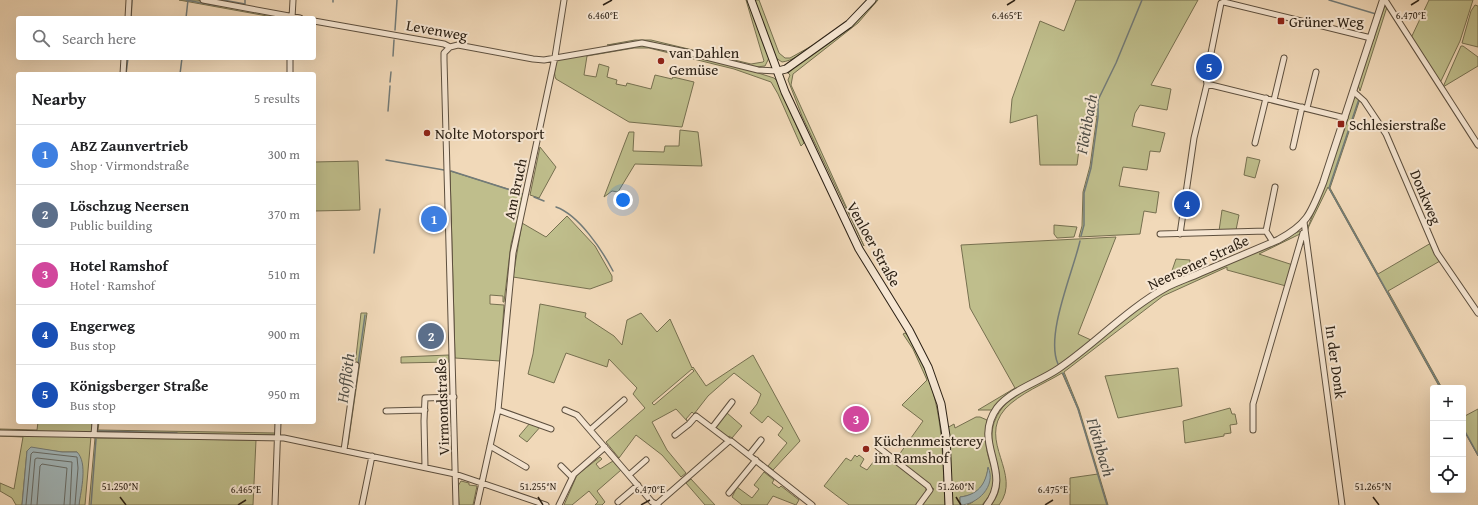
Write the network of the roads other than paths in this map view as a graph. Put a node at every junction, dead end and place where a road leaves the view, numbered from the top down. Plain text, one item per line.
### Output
1 (129, 0) edge
2 (203, 0) edge
3 (292, 0) edge
4 (564, 0) edge
5 (751, 0) edge
6 (872, 0) edge
7 (1384, 0) edge
8 (128, 16) edge
9 (287, 16) edge
10 (292, 16) edge
11 (316, 21) edge
12 (1371, 38) junction
13 (450, 47) junction
14 (555, 57) junction
15 (1284, 58) dead end
16 (124, 60) edge
17 (290, 60) edge
18 (778, 71) junction
19 (123, 72) edge
20 (290, 72) edge
21 (1316, 72) dead end
22 (1207, 84) junction
23 (1354, 92) junction
24 (1266, 98) junction
25 (1274, 100) junction
26 (1305, 108) junction
27 (1345, 118) junction
28 (1254, 143) dead end
29 (1478, 145) edge
30 (1293, 147) dead end
31 (1275, 187) dead end
32 (1304, 225) junction
33 (1266, 231) junction
34 (1160, 234) dead end
35 (1180, 234) junction
36 (1273, 242) junction
37 (1478, 313) edge
38 (356, 365) dead end
39 (454, 397) junction
40 (624, 400) dead end
41 (732, 402) dead end
42 (425, 410) junction
43 (498, 410) junction
44 (566, 410) dead end
45 (386, 411) dead end
46 (94, 424) edge
47 (278, 424) edge
48 (712, 428) junction
49 (551, 429) dead end
50 (590, 430) junction
51 (1253, 430) dead end
52 (0, 433) edge
53 (94, 435) junction
54 (674, 435) dead end
55 (277, 438) junction
56 (761, 440) dead end
57 (728, 441) junction
58 (490, 446) junction
59 (605, 447) junction
60 (878, 447) dead end
61 (344, 450) junction
62 (749, 455) junction
63 (372, 456) junction
64 (646, 460) dead end
65 (756, 460) junction
66 (561, 466) dead end
67 (425, 467) junction
68 (526, 467) dead end
69 (455, 474) junction
70 (629, 476) junction
71 (572, 477) junction
72 (482, 482) junction
73 (638, 485) junction
74 (729, 494) dead end
75 (618, 502) dead end
76 (658, 504) edge
77 (275, 505) edge
78 (362, 505) edge
79 (456, 505) edge
80 (477, 505) edge
81 (546, 505) edge
82 (559, 505) edge
83 (812, 505) edge
84 (919, 505) edge
85 (949, 505) edge
86 (986, 505) edge
87 (1342, 505) edge

1 - 8 street
2 - 9 street
3 - 10 street
4 - 14 street, Am Bruch
5 - 18 main road, Venloer Straße
6 - 18 main road
7 - 12 street, Neersener Straße
7 - 29 street
11 - 13 street, Levenweg
12 - 22 street
12 - 23 street, Neersener Straße
13 - 14 street, Levenweg
13 - 39 street, Virmondstraße
14 - 18 street
14 - 43 street, Am Bruch
15 - 25 street
16 - 19 street
17 - 20 street
18 - 85 main road, Venloer Straße
21 - 26 street
22 - 24 street
22 - 35 street
23 - 27 street, Neersener Straße
23 - 37 street, Donkweg
24 - 25 street
24 - 28 street
25 - 26 street
26 - 27 street
26 - 30 street
27 - 32 street, Neersener Straße
31 - 33 street
32 - 36 street, Neersener Straße
32 - 51 street, Neersener Straße
32 - 87 street, In der Donk
33 - 35 street
33 - 36 street
34 - 35 street
36 - 86 street, Neersener Straße
38 - 61 street
39 - 42 street
39 - 69 street, Virmondstraße
40 - 50 street
41 - 48 street
42 - 45 street
42 - 67 street
43 - 49 street
43 - 58 street, Am Bruch
44 - 50 street
46 - 53 street
47 - 55 street
48 - 54 street
48 - 57 street
50 - 59 street
52 - 53 street
53 - 55 street
55 - 61 street
55 - 77 street
56 - 62 street
57 - 62 street
57 - 76 street
58 - 68 street
58 - 72 street, Am Bruch
59 - 70 street
59 - 71 street
60 - 84 street
61 - 63 street
62 - 65 street
63 - 67 street
63 - 78 street
64 - 70 street
65 - 74 street
65 - 83 street
66 - 71 street
67 - 69 street
69 - 72 street
69 - 79 street, Virmondstraße
70 - 73 street
71 - 82 street
72 - 80 street, Am Bruch
72 - 81 street
73 - 75 street
73 - 76 street

